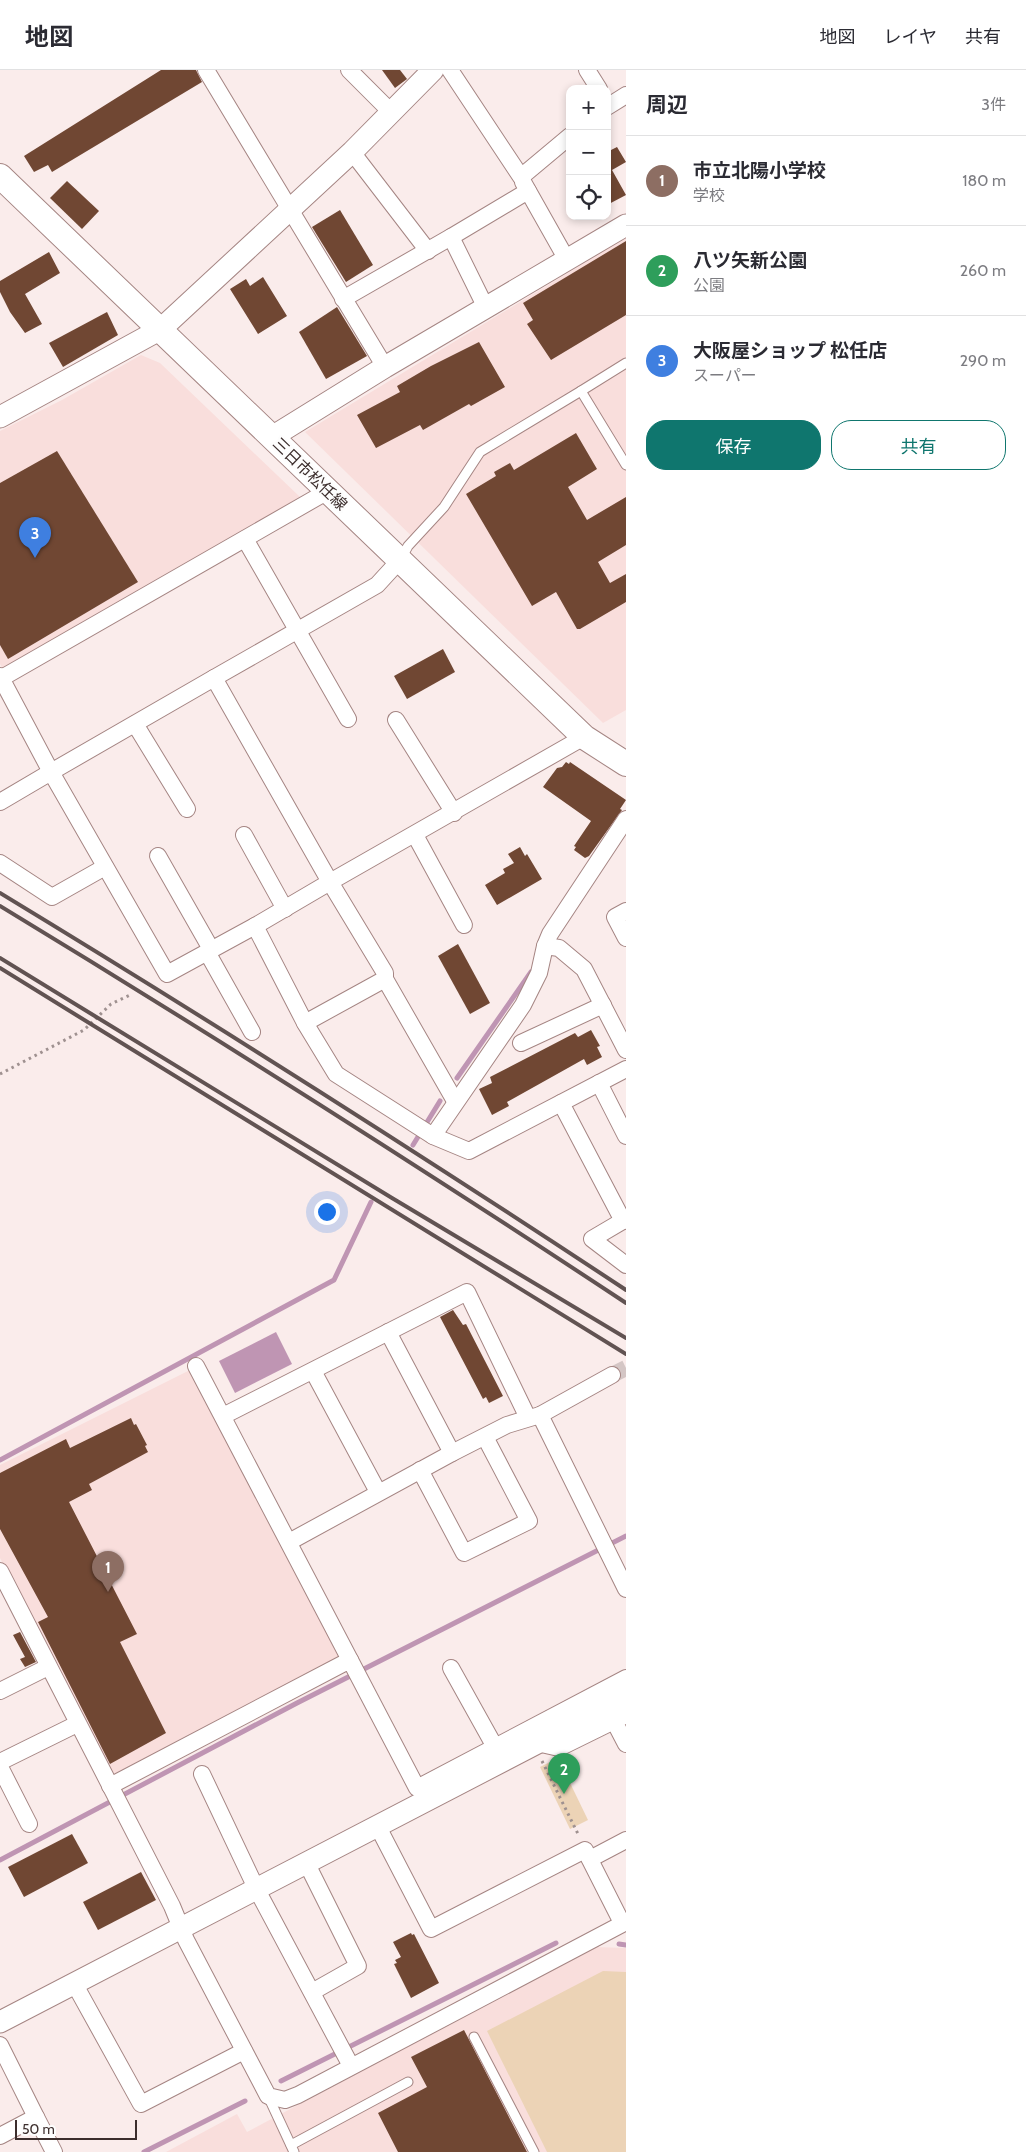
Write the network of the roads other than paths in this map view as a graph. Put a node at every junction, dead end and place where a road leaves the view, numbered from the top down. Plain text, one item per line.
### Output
1 (206, 70) edge
2 (349, 70) edge
3 (432, 70) edge
4 (450, 70) edge
5 (587, 70) edge
6 (596, 85) edge
7 (626, 95) edge
8 (611, 103) edge
9 (391, 112) junction
10 (566, 140) edge
11 (352, 152) junction
12 (0, 176) edge
13 (525, 184) junction
14 (290, 211) junction
15 (626, 225) edge
16 (451, 237) junction
17 (428, 251) junction
18 (567, 260) junction
19 (343, 299) junction
20 (486, 308) junction
21 (161, 329) junction
22 (626, 363) edge
23 (385, 367) junction
24 (581, 391) junction
25 (0, 417) edge
26 (272, 437) junction
27 (626, 465) edge
28 (328, 491) junction
29 (245, 539) junction
30 (399, 561) junction
31 (298, 632) junction
32 (0, 678) edge
33 (214, 678) junction
34 (348, 718) dead end
35 (396, 720) dead end
36 (135, 724) junction
37 (584, 737) junction
38 (626, 764) edge
39 (51, 772) junction
40 (0, 802) edge
41 (187, 809) dead end
42 (454, 813) junction
43 (626, 818) edge
44 (244, 835) dead end
45 (416, 835) junction
46 (158, 856) dead end
47 (0, 863) edge
48 (105, 867) junction
49 (330, 882) junction
50 (285, 909) junction
51 (626, 911) edge
52 (464, 925) dead end
53 (255, 926) junction
54 (626, 938) edge
55 (545, 946) junction
56 (209, 951) junction
57 (385, 979) junction
58 (603, 1005) junction
59 (305, 1023) junction
60 (252, 1032) dead end
61 (521, 1043) dead end
62 (626, 1050) edge
63 (626, 1069) edge
64 (599, 1083) junction
65 (455, 1101) junction
66 (561, 1103) junction
67 (433, 1136) junction
68 (626, 1136) edge
69 (624, 1220) edge
70 (626, 1265) edge
71 (388, 1332) junction
72 (196, 1366) dead end
73 (313, 1371) junction
74 (612, 1375) tunnel mouth
75 (223, 1416) junction
76 (534, 1417) junction
77 (485, 1437) junction
78 (452, 1454) junction
79 (420, 1470) junction
80 (378, 1492) junction
81 (289, 1542) junction
82 (0, 1571) edge
83 (626, 1588) edge
84 (48, 1667) junction
85 (451, 1668) dead end
86 (354, 1669) junction
87 (626, 1678) edge
88 (0, 1691) edge
89 (626, 1697) edge
90 (620, 1718) edge
91 (77, 1724) junction
92 (537, 1743) junction
93 (626, 1744) edge
94 (495, 1747) junction
95 (0, 1762) edge
96 (0, 1767) edge
97 (202, 1774) dead end
98 (114, 1794) junction
99 (29, 1824) dead end
100 (377, 1825) junction
101 (626, 1840) edge
102 (587, 1854) junction
103 (306, 1862) junction
104 (256, 1888) junction
105 (624, 1922) edge
106 (181, 1928) junction
107 (74, 1983) junction
108 (312, 1992) junction
109 (0, 2022) edge
110 (474, 2037) dead end
111 (0, 2045) edge
112 (244, 2051) junction
113 (345, 2055) junction
114 (408, 2082) dead end
115 (268, 2096) junction
116 (36, 2117) junction
117 (0, 2136) edge
118 (292, 2148) edge
119 (54, 2152) edge
120 (534, 2152) edge

1 - 14 street
2 - 9 street
3 - 9 street
4 - 13 street
5 - 6 street
7 - 8 street
9 - 11 street
10 - 13 street
11 - 14 street
11 - 17 street
12 - 21 main road, 三日市松任線
13 - 16 street
13 - 18 street
14 - 19 street
14 - 21 street
15 - 18 street
16 - 17 street
16 - 20 street
17 - 19 street
18 - 20 street
19 - 23 street
20 - 23 street
21 - 25 street
21 - 26 main road, 三日市松任線
22 - 24 lane
23 - 26 street
24 - 27 lane
24 - 30 lane
26 - 28 main road, 三日市松任線
28 - 29 street
28 - 30 main road, 三日市松任線
29 - 31 street
29 - 32 street
30 - 31 street
30 - 37 main road, 三日市松任線
31 - 33 street
31 - 34 street
32 - 39 street
33 - 36 street
33 - 49 street
35 - 42 street
36 - 39 street
36 - 41 street
37 - 38 main road, 三日市松任線
37 - 42 street
39 - 40 street
39 - 48 street
42 - 45 street
43 - 55 street
44 - 50 street
45 - 49 street
45 - 52 street
46 - 56 street
47 - 48 street
48 - 56 street
49 - 50 street
49 - 57 street
50 - 53 street
51 - 54 street
53 - 56 street
53 - 59 street
55 - 58 street
55 - 65 street
56 - 60 street
57 - 59 street
57 - 65 street
58 - 61 street
58 - 62 street
59 - 67 street
63 - 64 street
64 - 66 street
64 - 68 street
65 - 67 street
66 - 67 street
66 - 69 street
69 - 70 street
71 - 73 street
71 - 76 street
71 - 78 street
72 - 75 street
73 - 75 street
73 - 80 street
74 - 76 street
75 - 81 street
76 - 77 street
76 - 83 street
77 - 78 street
77 - 79 street
78 - 79 street
79 - 80 street
80 - 81 street
81 - 86 street
82 - 84 street
84 - 88 street
84 - 91 street
85 - 94 street
86 - 94 street
86 - 98 street
87 - 94 street
89 - 92 street
90 - 92 street
90 - 93 street
91 - 95 street
91 - 98 street
92 - 100 street
96 - 99 street
97 - 104 street
98 - 106 street
100 - 102 street
100 - 103 street
101 - 102 street
102 - 105 street
103 - 104 street
103 - 108 street
104 - 106 street
104 - 108 street
105 - 113 street
106 - 107 street
106 - 112 street
107 - 109 street
107 - 112 street
108 - 113 street
110 - 120 lane
111 - 116 street
112 - 115 street
113 - 115 street
114 - 118 lane
115 - 118 lane
116 - 117 street
116 - 119 street

